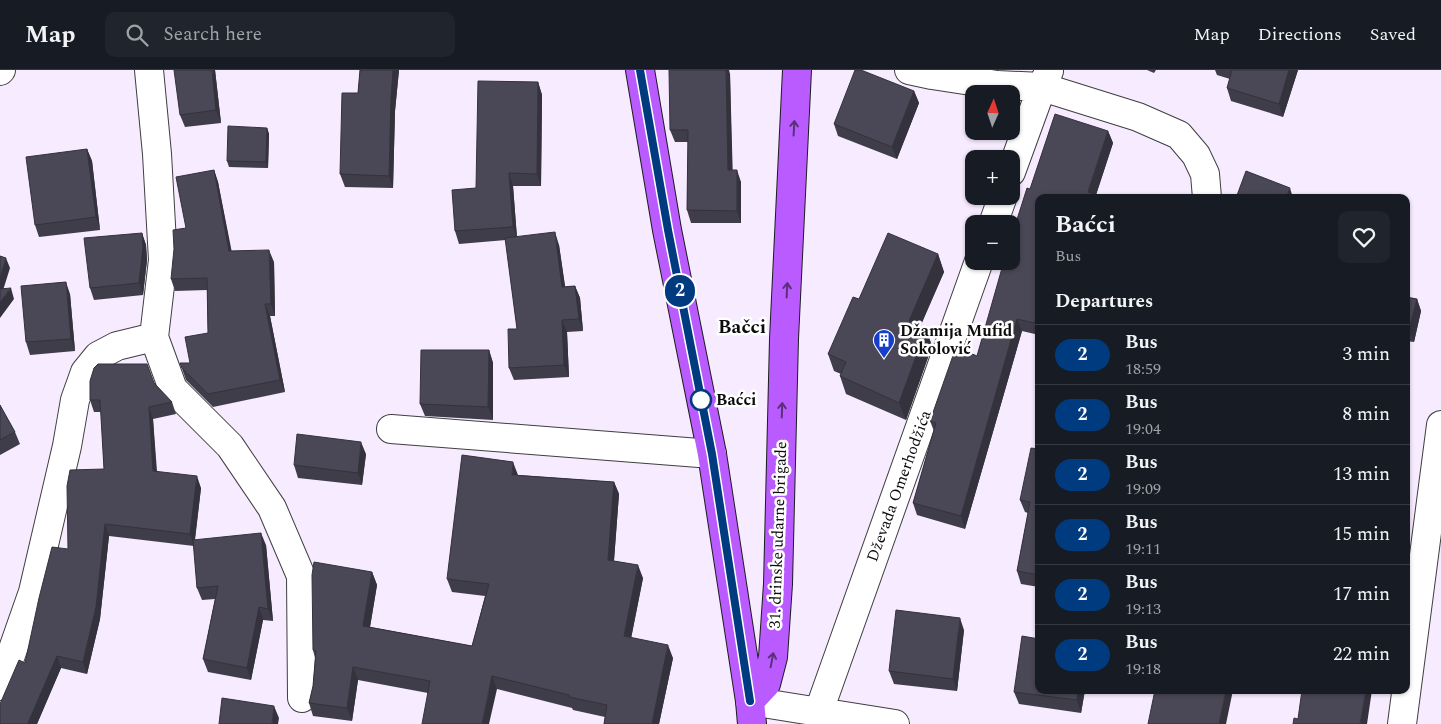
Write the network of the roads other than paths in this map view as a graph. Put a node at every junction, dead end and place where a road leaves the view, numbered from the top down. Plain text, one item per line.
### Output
1 (150, 70) edge
2 (640, 70) edge
3 (797, 70) edge
4 (910, 70) edge
5 (1045, 78) edge
6 (1019, 150) edge
7 (1207, 194) edge
8 (976, 270) edge
9 (154, 337) junction
10 (1441, 425) edge
11 (390, 429) dead end
12 (712, 454) junction
13 (1410, 663) edge
14 (0, 686) edge
15 (1406, 694) edge
16 (302, 698) dead end
17 (819, 711) junction
18 (751, 713) edge
19 (895, 724) edge
20 (1402, 724) edge

1 - 9 street
2 - 12 main road
18 -> 3 main road, 31. drinske udarne brigade
4 - 5 street
5 - 6 street
5 - 7 street
8 - 17 street, Dževada Omerhodžića
9 - 14 street
9 - 16 street
10 - 13 street
11 - 12 street
12 - 18 main road
15 - 20 street
17 - 18 street
17 - 19 street

